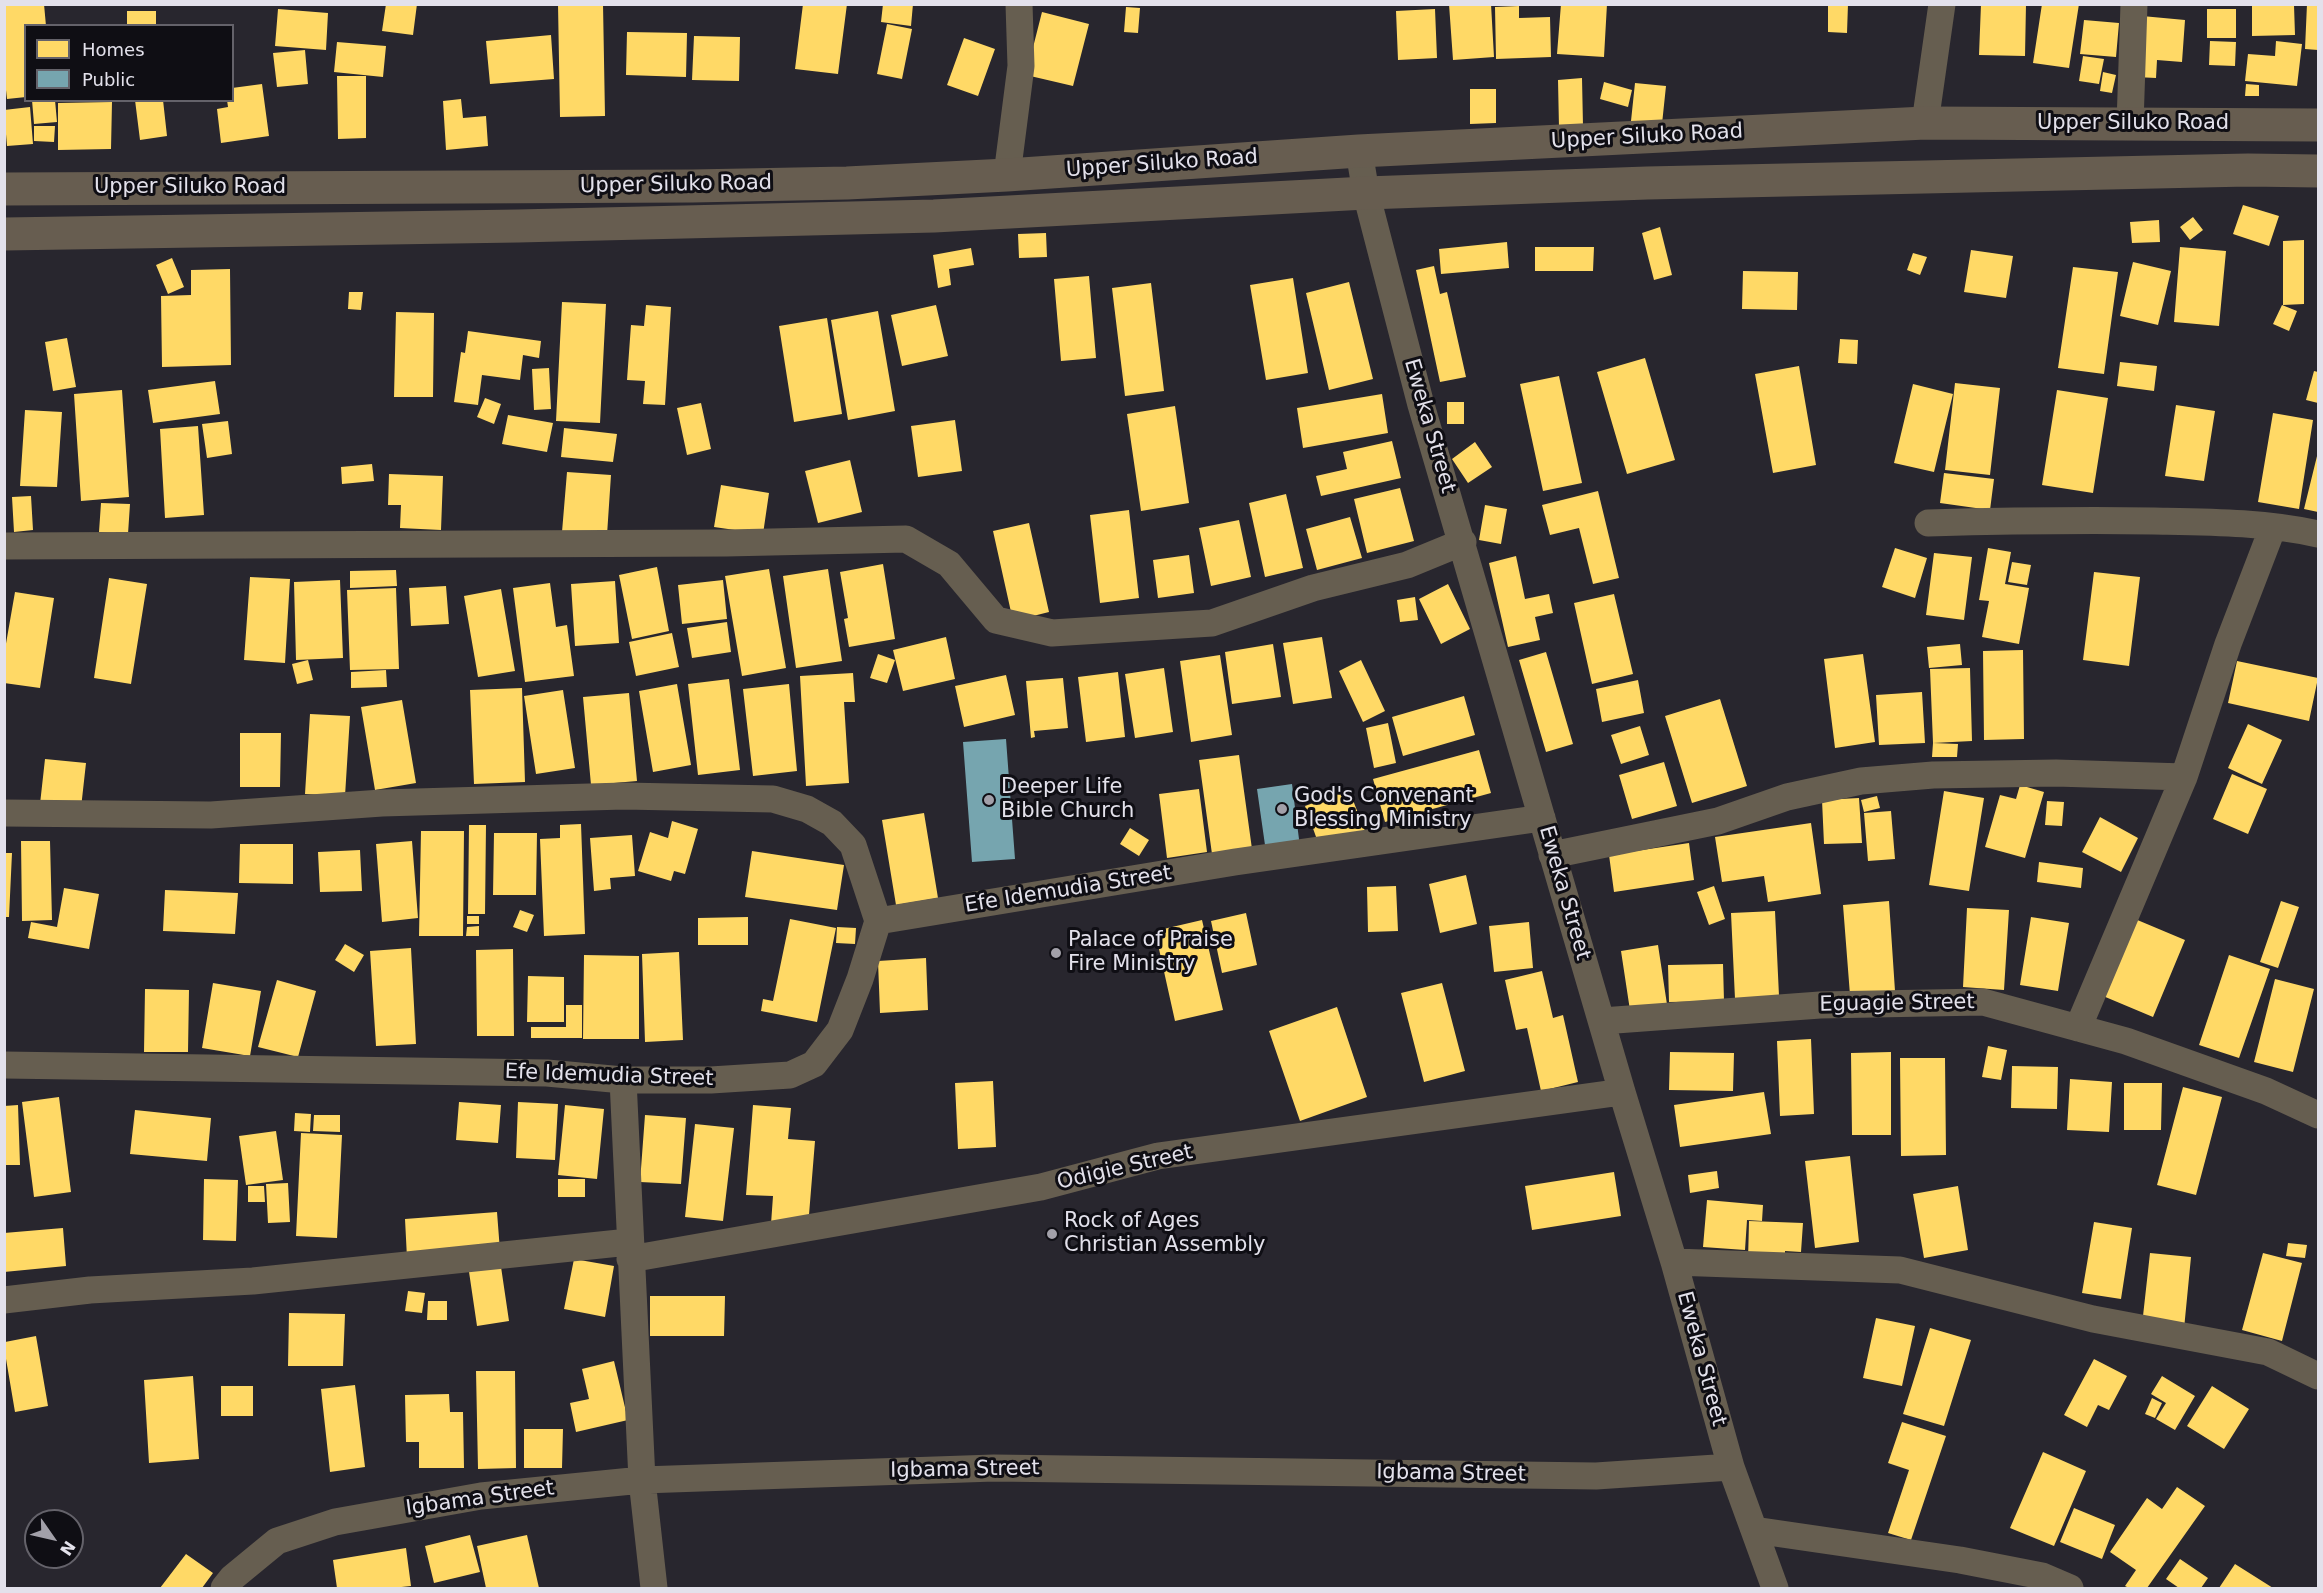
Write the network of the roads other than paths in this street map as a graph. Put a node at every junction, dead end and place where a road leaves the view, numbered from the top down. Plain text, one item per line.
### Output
1 (1019, 4) edge
2 (1942, 4) edge
3 (2134, 4) edge
4 (1925, 123) junction
5 (2130, 124) junction
6 (2319, 125) edge
7 (1359, 151) junction
8 (2319, 171) edge
9 (1007, 175) junction
10 (4, 189) edge
11 (1366, 193) junction
12 (4, 234) edge
13 (1928, 523) dead end
14 (2273, 527) junction
15 (2319, 534) edge
16 (1463, 542) junction
17 (4, 546) edge
18 (2184, 777) junction
19 (4, 813) edge
20 (1542, 818) junction
21 (1552, 855) junction
22 (878, 921) junction
23 (1602, 1022) junction
24 (2078, 1028) junction
25 (4, 1065) edge
26 (622, 1080) junction
27 (1622, 1092) junction
28 (2319, 1115) edge
29 (630, 1250) junction
30 (1674, 1262) junction
31 (4, 1300) edge
32 (2319, 1376) edge
33 (1731, 1467) junction
34 (642, 1480) junction
35 (1754, 1530) junction
36 (224, 1588) edge
37 (654, 1588) edge
38 (1775, 1588) edge
39 (2070, 1588) edge

1 - 9 street
2 - 4 street
3 - 5 street
4 - 5 main road, Upper Siluko Road
4 - 7 main road, Upper Siluko Road
5 - 6 main road, Upper Siluko Road
7 - 9 main road, Upper Siluko Road
7 - 11 street
8 - 11 main road, Upper Siluko Road
9 - 10 main road, Upper Siluko Road
11 - 12 main road, Upper Siluko Road
11 - 16 street, Eweka Street
13 - 14 street
14 - 15 street
14 - 18 street
16 - 17 street
16 - 20 street, Eweka Street
18 - 21 street
18 - 24 street
19 - 22 street
20 - 21 street, Eweka Street
20 - 22 street, Efe Idemudia Street
21 - 23 street, Eweka Street
22 - 26 street, Efe Idemudia Street
23 - 24 street, Eguagie Street
23 - 27 street, Eweka Street
24 - 28 street, Eguagie Street
25 - 26 street, Efe Idemudia Street
26 - 29 street
27 - 29 street, Odigie Street
27 - 30 street, Eweka Street
29 - 31 street, Odigie Street
29 - 34 street
30 - 32 street
30 - 33 street, Eweka Street
33 - 34 street, Igbama Street
33 - 35 street, Eweka Street
34 - 36 street, Igbama Street
34 - 37 street
35 - 38 street, Eweka Street
35 - 39 street

